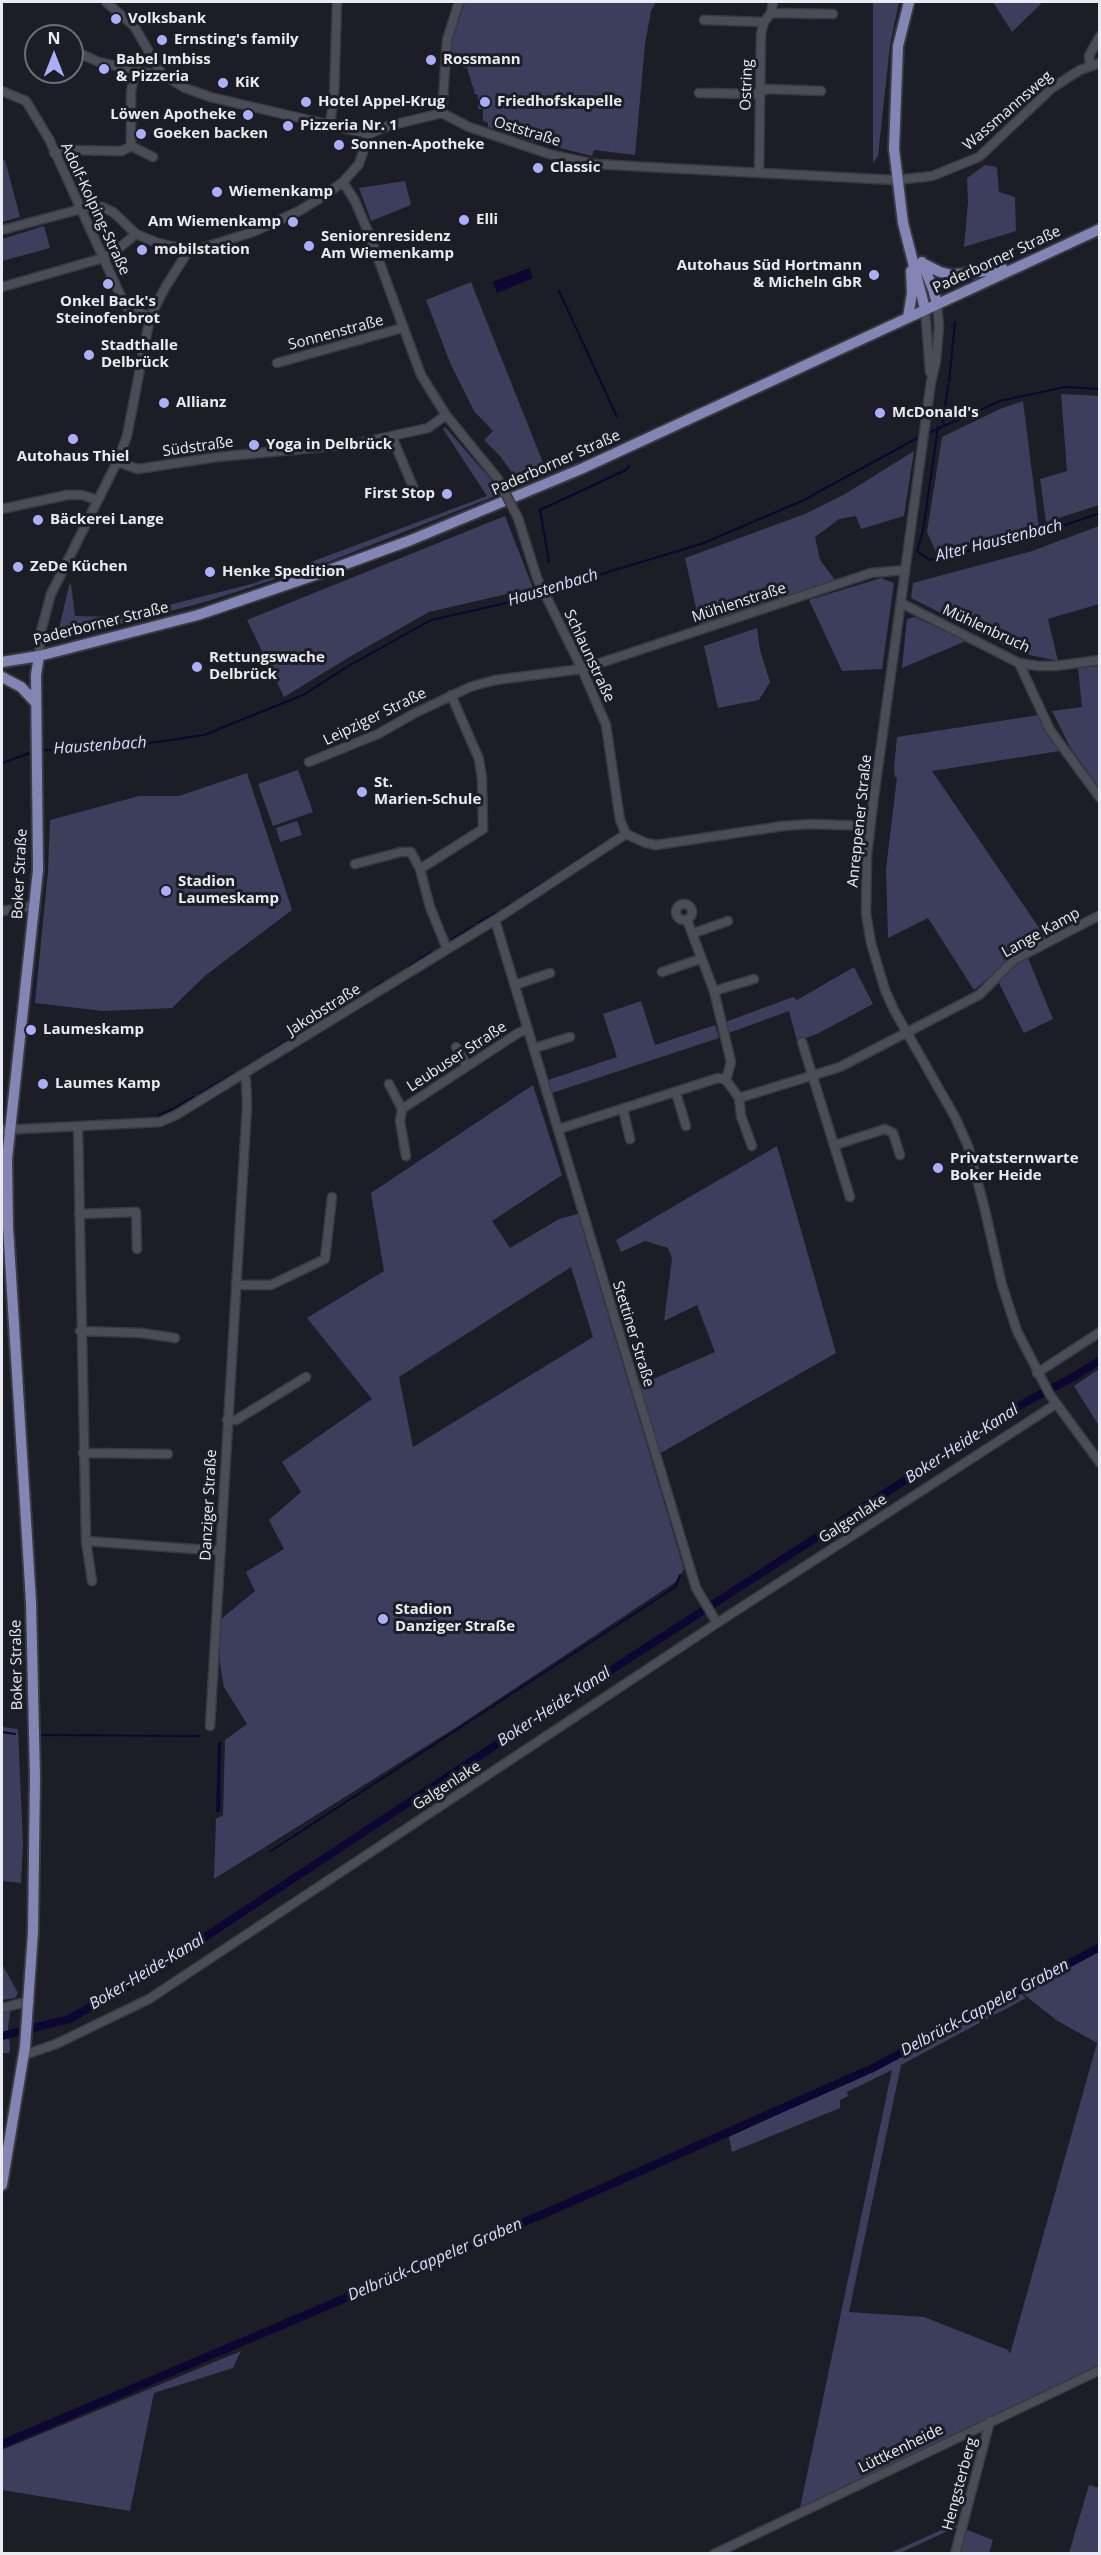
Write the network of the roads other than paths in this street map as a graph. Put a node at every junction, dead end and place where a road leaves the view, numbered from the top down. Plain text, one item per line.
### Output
1 (106, 2) edge
2 (337, 2) edge
3 (459, 2) edge
4 (773, 2) edge
5 (909, 2) edge
6 (771, 13) junction
7 (833, 14) dead end
8 (704, 20) dead end
9 (764, 22) junction
10 (1100, 36) edge
11 (84, 55) edge
12 (1095, 65) edge
13 (135, 70) junction
14 (162, 74) junction
15 (2, 91) edge
16 (761, 91) junction
17 (821, 91) dead end
18 (699, 93) dead end
19 (442, 113) junction
20 (330, 123) junction
21 (369, 134) junction
22 (131, 146) junction
23 (54, 153) junction
24 (153, 157) dead end
25 (759, 172) junction
26 (896, 180) junction
27 (343, 182) junction
28 (79, 208) junction
29 (1100, 229) edge
30 (2, 230) edge
31 (905, 233) junction
32 (136, 234) junction
33 (189, 250) junction
34 (103, 258) junction
35 (911, 258) junction
36 (922, 263) junction
37 (1015, 268) junction
38 (2, 287) edge
39 (937, 304) junction
40 (925, 309) junction
41 (150, 316) junction
42 (908, 317) junction
43 (402, 328) junction
44 (277, 363) dead end
45 (931, 382) junction
46 (446, 415) junction
47 (392, 437) junction
48 (117, 462) junction
49 (414, 489) dead end
50 (97, 500) junction
51 (2, 509) edge
52 (905, 570) junction
53 (901, 603) junction
54 (39, 656) junction
55 (1100, 660) edge
56 (2, 662) edge
57 (1019, 663) junction
58 (582, 669) junction
59 (2, 677) edge
60 (451, 695) junction
61 (36, 703) junction
62 (309, 762) dead end
63 (1100, 798) edge
64 (870, 826) junction
65 (626, 834) junction
66 (355, 864) dead end
67 (420, 869) junction
68 (34, 906) junction
69 (2, 911) edge
70 (1100, 915) edge
71 (495, 920) junction
72 (687, 920) dead end
73 (728, 921) dead end
74 (694, 933) junction
75 (447, 949) junction
76 (700, 959) junction
77 (662, 972) dead end
78 (550, 973) dead end
79 (754, 979) dead end
80 (515, 985) junction
81 (714, 992) junction
82 (528, 1029) junction
83 (907, 1033) junction
84 (570, 1036) dead end
85 (802, 1042) dead end
86 (456, 1047) dead end
87 (534, 1048) junction
88 (467, 1066) junction
89 (244, 1075) junction
90 (813, 1077) junction
91 (726, 1080) junction
92 (389, 1084) dead end
93 (676, 1093) junction
94 (739, 1098) junction
95 (402, 1109) junction
96 (623, 1109) junction
97 (78, 1126) junction
98 (686, 1126) dead end
99 (559, 1129) junction
100 (5, 1130) edge
101 (630, 1139) dead end
102 (835, 1145) junction
103 (752, 1146) dead end
104 (900, 1155) dead end
105 (406, 1156) dead end
106 (332, 1197) dead end
107 (850, 1197) dead end
108 (79, 1214) junction
109 (136, 1249) dead end
110 (236, 1285) junction
111 (80, 1331) junction
112 (1100, 1332) edge
113 (175, 1338) dead end
114 (1037, 1373) junction
115 (306, 1377) dead end
116 (1056, 1404) junction
117 (227, 1420) junction
118 (83, 1453) junction
119 (168, 1454) dead end
120 (1100, 1464) edge
121 (86, 1541) junction
122 (221, 1551) junction
123 (92, 1581) dead end
124 (715, 1620) junction
125 (210, 1726) dead end
126 (30, 2003) junction
127 (2, 2008) edge
128 (25, 2051) junction
129 (2, 2185) edge
130 (1100, 2370) edge
131 (990, 2421) junction
132 (714, 2553) edge
133 (955, 2553) edge

1 - 14 street
2 - 20 street
3 - 19 street
4 - 6 street
5 - 26 main road
6 - 7 street
6 - 9 street
8 - 9 street
9 - 16 street, Ostring
10 - 12 street
11 - 13 street
12 - 26 street, Wassmannsweg
13 - 14 street
13 - 22 street
14 - 20 street
15 - 23 street, Adolf-Kolping-Straße
16 - 17 street
16 - 18 street
16 - 25 street, Ostring
19 - 21 street
19 - 25 street, Oststraße
20 - 21 street
21 - 27 street
22 - 23 street
22 - 24 street
23 - 28 street, Adolf-Kolping-Straße
25 - 26 street, Oststraße
26 - 31 main road
27 - 33 street
27 - 43 street, Schlaunstraße
28 - 30 street
28 - 32 street
28 - 34 street, Adolf-Kolping-Straße
29 - 37 main road, Paderborner Straße
31 - 35 main road
31 - 36 main road
32 - 33 street
32 - 34 street
33 - 41 street, Boker Straße
34 - 38 street
34 - 41 street, Adolf-Kolping-Straße
35 - 40 main road
35 - 42 main road
36 - 37 main road
36 - 39 main road
37 - 39 main road, Paderborner Straße
39 - 40 main road, Paderborner Straße
39 - 45 street, Anreppener Straße
40 - 42 main road, Paderborner Straße
40 - 45 street, Anreppener Straße
41 - 48 street, Boker Straße
42 - 54 main road, Paderborner Straße
43 - 44 street, Sonnenstraße
43 - 46 street, Schlaunstraße
45 - 52 street, Anreppener Straße
46 - 47 street, Südstraße
46 - 58 street, Schlaunstraße, bridge
47 - 48 street, Südstraße
47 - 49 street
48 - 50 street, Boker Straße
50 - 51 street
50 - 54 street, Boker Straße
52 - 53 street, Anreppener Straße
52 - 58 street, Mühlenstraße
53 - 57 street, Mühlenbruch
53 - 64 street, Anreppener Straße
54 - 56 main road, Paderborner Straße
54 - 61 main road, Boker Straße
55 - 57 street, Mühlenbruch
57 - 63 street
58 - 60 street, Leipziger Straße
58 - 65 street, Schlaunstraße
59 - 61 main road
60 - 62 street, Leipziger Straße
60 - 67 street, Leipziger Straße
61 - 68 main road, Boker Straße
64 - 65 street
64 - 83 street, Anreppener Straße
65 - 71 street, Jakobstraße
66 - 67 street
67 - 75 street
68 - 69 street
68 - 100 main road, Boker Straße
70 - 83 street, Lange Kamp
71 - 75 street, Jakobstraße
71 - 80 street, Stettiner Straße
72 - 74 street
73 - 74 street
74 - 76 street
75 - 89 street, Jakobstraße
76 - 77 street
76 - 81 street
78 - 80 street
79 - 81 street
80 - 82 street, Stettiner Straße
81 - 91 street
82 - 87 street, Stettiner Straße
82 - 88 street, Leubuser Straße
83 - 90 street, Lange Kamp
83 - 114 street, Anreppener Straße
84 - 87 street
85 - 90 street
86 - 88 street
87 - 99 street, Stettiner Straße
88 - 95 street, Leubuser Straße
89 - 97 street, Jakobstraße
89 - 110 street, Danziger Straße
90 - 94 street, Lange Kamp
90 - 102 street
91 - 93 street
91 - 94 street
92 - 95 street, Leubuser Straße
93 - 96 street
93 - 98 street
94 - 103 street
95 - 105 street, Leubuser Straße
96 - 99 street
96 - 101 street
97 - 100 street, Jakobstraße
97 - 108 street
99 - 124 street, Stettiner Straße
100 - 126 main road, Boker Straße
102 - 104 street
102 - 107 street
106 - 110 street
108 - 109 street
108 - 111 street
110 - 117 street, Danziger Straße
111 - 113 street
111 - 118 street
112 - 114 street
114 - 116 street, Anreppener Straße
115 - 117 street
116 - 120 street, Anreppener Straße
116 - 124 street, Galgenlake
117 - 122 street, Danziger Straße
118 - 119 street
118 - 121 street
121 - 122 street
121 - 123 street
122 - 125 street, Danziger Straße
124 - 128 street, Galgenlake
126 - 127 street
126 - 128 main road, Boker Straße
128 - 129 main road, Boker Straße
130 - 131 street, Lüttkenheide
131 - 132 street, Lüttkenheide
131 - 133 street, Hengsterberg

